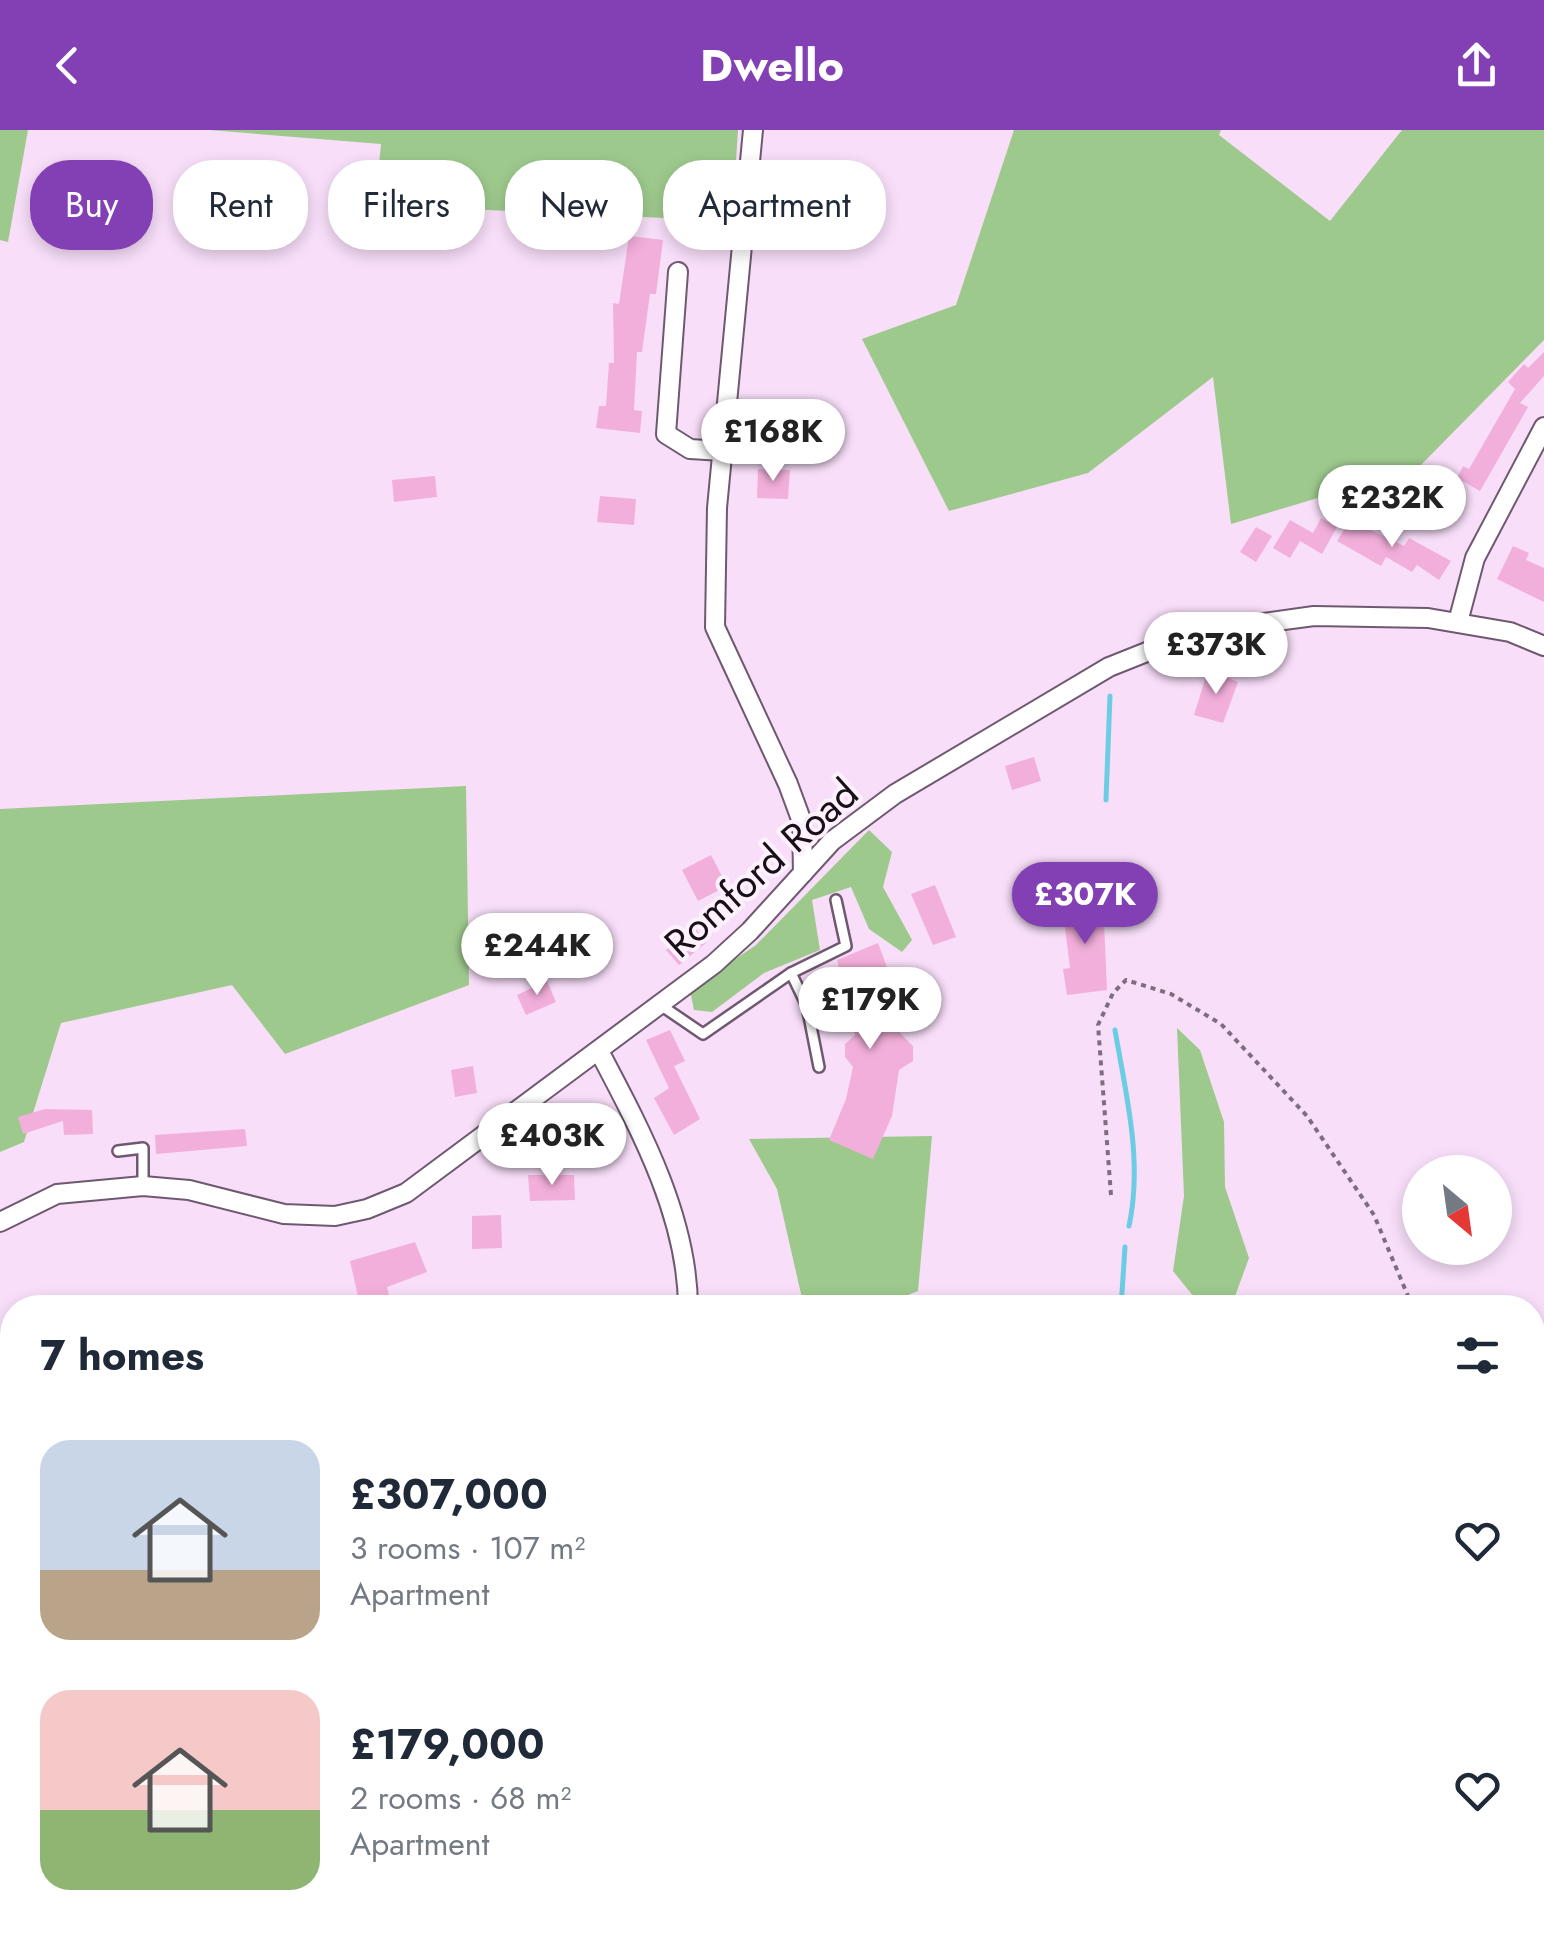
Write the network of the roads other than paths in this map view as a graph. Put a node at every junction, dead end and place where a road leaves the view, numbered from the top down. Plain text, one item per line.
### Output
1 (753, 130) edge
2 (678, 272) dead end
3 (1544, 427) edge
4 (723, 450) junction
5 (1458, 622) junction
6 (1544, 646) edge
7 (804, 874) junction
8 (836, 900) dead end
9 (791, 973) junction
10 (659, 1004) junction
11 (599, 1051) junction
12 (818, 1067) dead end
13 (118, 1151) dead end
14 (143, 1186) junction
15 (0, 1222) edge
16 (687, 1295) edge

1 - 4 street
2 - 4 street
3 - 5 street
4 - 7 street
5 - 6 street, Romford Road
5 - 7 street, Romford Road
7 - 10 street, Romford Road
8 - 9 lane
9 - 10 lane
9 - 12 lane
10 - 11 street, Romford Road
11 - 14 street, Romford Road
11 - 16 street
13 - 14 lane
14 - 15 street, Romford Road

